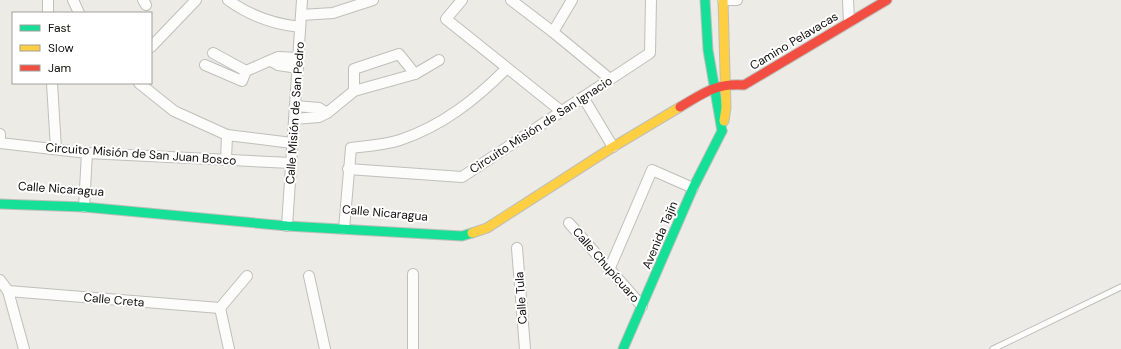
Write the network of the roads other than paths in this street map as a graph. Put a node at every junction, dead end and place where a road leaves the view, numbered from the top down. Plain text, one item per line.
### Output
1 (48, 0) edge
2 (73, 0) edge
3 (196, 0) edge
4 (228, 0) edge
5 (302, 0) edge
6 (373, 0) edge
7 (461, 0) edge
8 (511, 0) edge
9 (572, 0) edge
10 (651, 0) edge
11 (705, 0) edge
12 (723, 0) edge
13 (737, 0) edge
14 (848, 0) edge
15 (887, 0) edge
16 (48, 12) edge
17 (79, 12) edge
18 (301, 15) junction
19 (849, 22) junction
20 (300, 27) junction
21 (553, 32) junction
22 (152, 46) edge
23 (439, 60) dead end
24 (298, 63) junction
25 (506, 69) junction
26 (246, 71) junction
27 (415, 74) junction
28 (610, 79) junction
29 (712, 83) junction
30 (728, 83) junction
31 (52, 84) edge
32 (140, 84) edge
33 (354, 91) junction
34 (582, 97) junction
35 (295, 106) junction
36 (562, 111) junction
37 (327, 113) junction
38 (294, 119) junction
39 (722, 131) junction
40 (0, 134) edge
41 (227, 135) junction
42 (292, 143) junction
43 (612, 145) junction
44 (56, 149) junction
45 (88, 153) junction
46 (226, 160) junction
47 (291, 163) junction
48 (348, 169) junction
49 (693, 188) junction
50 (0, 197) edge
51 (0, 204) edge
52 (84, 204) junction
53 (287, 222) junction
54 (569, 222) dead end
55 (344, 225) junction
56 (518, 248) dead end
57 (609, 270) junction
58 (413, 274) dead end
59 (247, 276) dead end
60 (309, 276) dead end
61 (0, 280) edge
62 (1121, 287) edge
63 (8, 291) junction
64 (642, 306) junction
65 (220, 308) junction
66 (24, 349) edge
67 (229, 349) edge
68 (325, 349) edge
69 (412, 349) edge
70 (525, 349) edge
71 (624, 349) edge
72 (993, 349) edge

1 - 16 street
2 - 17 street
3 - 22 street
4 - 20 street
5 - 18 street, Calle Misión de San Pedro
6 - 18 street
7 - 25 street
8 - 21 street
9 - 21 street
10 - 28 street, Circuito Misión de San Ignacio
11 - 29 main road
12 - 13 street
12 - 30 main road, Avenida Tajín
14 - 19 street
15 - 19 main road, Camino Pelavacas
18 - 20 street, Calle Misión de San Pedro
19 - 30 main road, Camino Pelavacas
20 - 24 street, Calle Misión de San Pedro
21 - 28 street
23 - 27 street
24 - 26 street
24 - 35 street, Calle Misión de San Pedro
25 - 36 street
25 - 48 street
26 - 26 street
27 - 33 street
27 - 33 street
28 - 34 street, Circuito Misión de San Ignacio
29 - 30 main road, Calle Nicaragua
29 - 39 main road
29 - 43 main road, Calle Nicaragua
30 - 39 main road, Avenida Tajín
31 - 44 street
32 - 41 street
33 - 37 street
34 - 36 street, Circuito Misión de San Ignacio
34 - 43 street
35 - 37 street
35 - 38 street, Calle Misión de San Pedro
36 - 48 street, Circuito Misión de San Ignacio
37 - 38 street
38 - 42 street, Calle Misión de San Pedro
39 - 49 main road, Avenida Tajín
40 - 44 street, Circuito Misión de San Juan Bosco
41 - 42 street
41 - 46 street
42 - 47 street, Calle Misión de San Pedro
43 - 55 main road, Calle Nicaragua
44 - 45 street, Circuito Misión de San Juan Bosco
45 - 46 street, Circuito Misión de San Juan Bosco
45 - 52 street
46 - 47 street, Circuito Misión de San Juan Bosco
47 - 53 street, Calle Misión de San Pedro
48 - 55 street
49 - 57 street
49 - 64 main road, Avenida Tajín
50 - 52 main road, Calle Nicaragua
51 - 52 main road, Calle Nicaragua
52 - 53 main road, Calle Nicaragua
53 - 55 main road, Calle Nicaragua
54 - 57 street, Calle Chupícuaro
56 - 70 street, Calle Tula
57 - 64 street, Calle Chupícuaro
58 - 69 street
59 - 65 street
60 - 68 street
61 - 63 street
62 - 72 lane
63 - 65 street, Calle Creta
63 - 66 street
64 - 71 main road, Avenida Tajín
65 - 67 street

